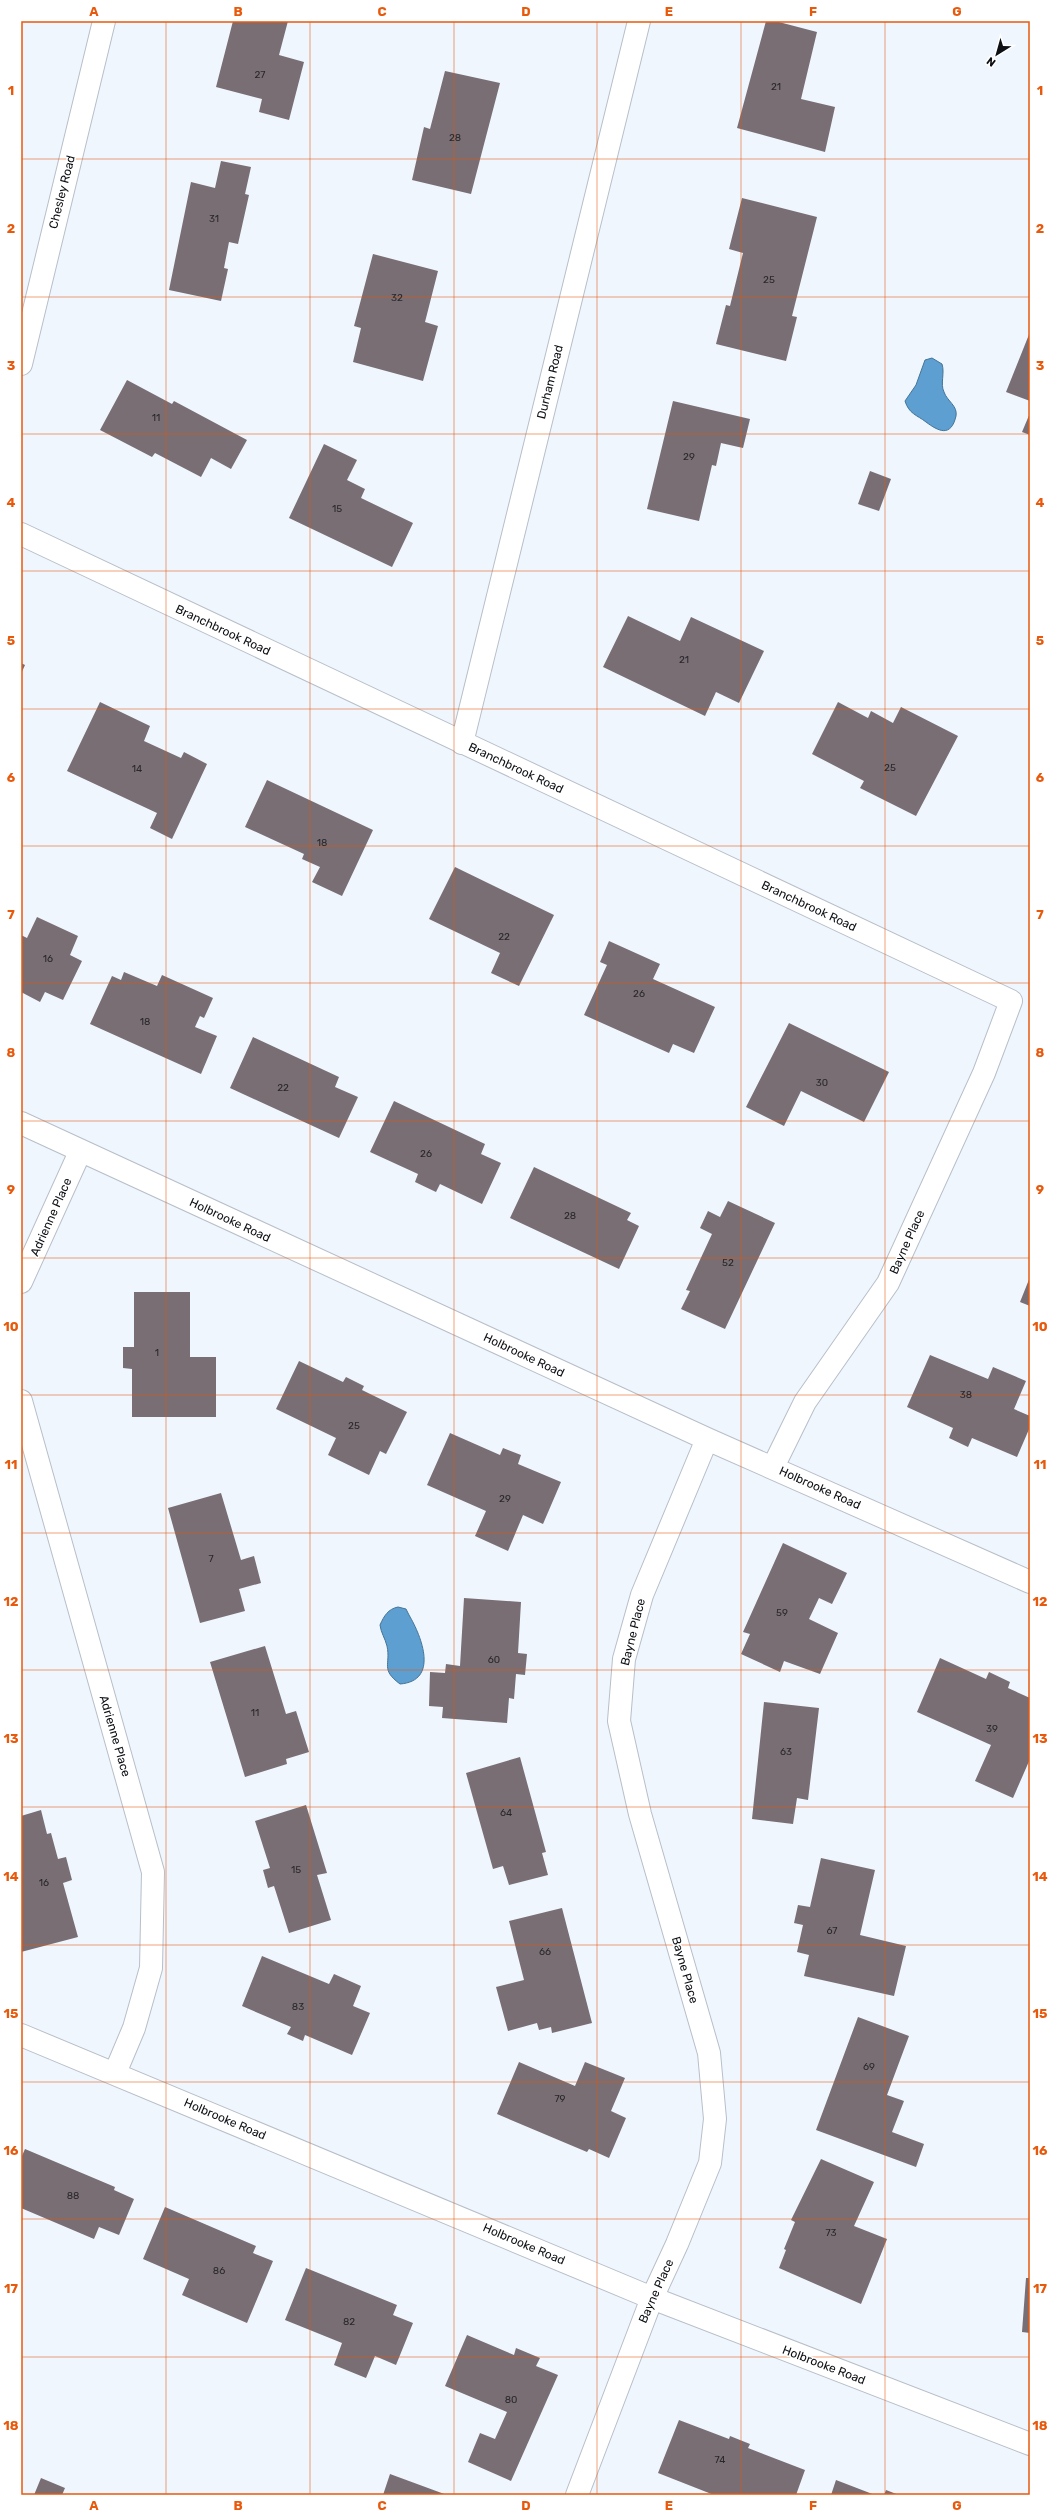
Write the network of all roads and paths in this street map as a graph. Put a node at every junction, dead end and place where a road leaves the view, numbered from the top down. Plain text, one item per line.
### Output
1 (104, 21) edge
2 (639, 21) edge
3 (21, 364) edge
4 (21, 534) edge
5 (462, 743) junction
6 (1011, 1001) joint
7 (21, 1123) edge
8 (80, 1152) junction
9 (21, 1282) edge
10 (21, 1401) edge
11 (707, 1439) junction
12 (773, 1467) junction
13 (1030, 1582) edge
14 (21, 2035) edge
15 (115, 2073) junction
16 (652, 2298) junction
17 (1030, 2444) edge
18 (577, 2495) edge

1 - 3 street, Chesley Road
2 - 5 street, Durham Road
4 - 5 street, Branchbrook Road
5 - 6 street, Branchbrook Road
6 - 12 street, Bayne Place
7 - 8 street, Holbrooke Road
8 - 9 street, Adrienne Place
8 - 11 street, Holbrooke Road
10 - 15 street, Adrienne Place
11 - 12 street, Holbrooke Road
11 - 16 street, Bayne Place
12 - 13 street, Holbrooke Road
14 - 15 street, Holbrooke Road
15 - 16 street, Holbrooke Road
16 - 17 street, Holbrooke Road
16 - 18 street, Bayne Place

